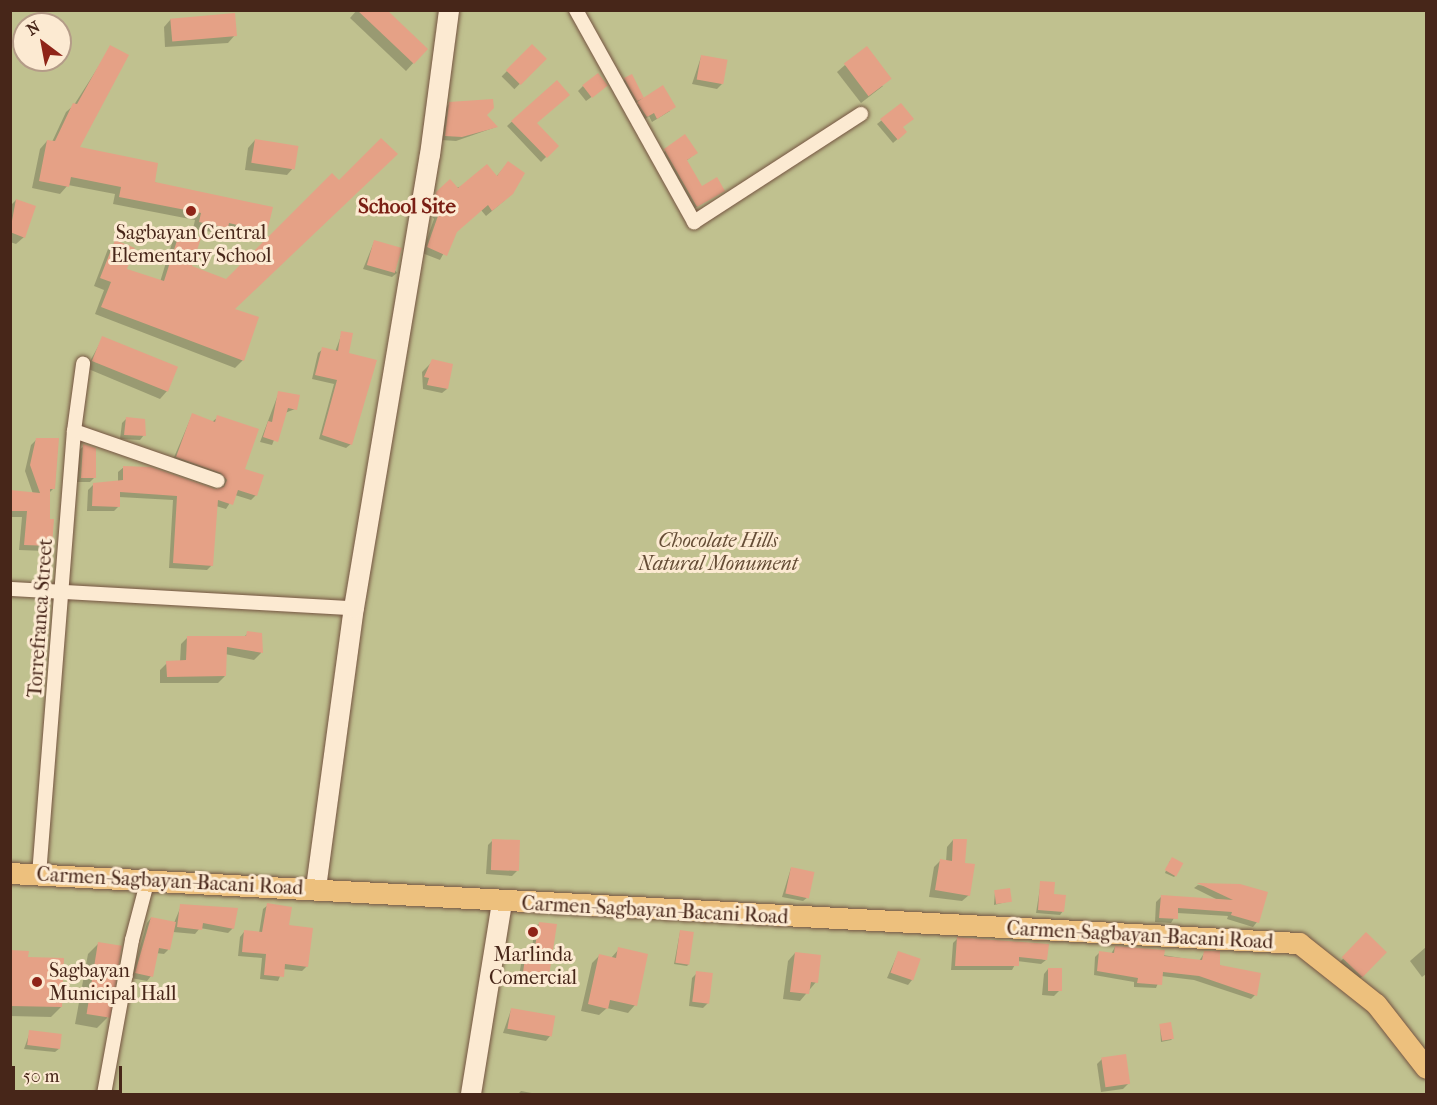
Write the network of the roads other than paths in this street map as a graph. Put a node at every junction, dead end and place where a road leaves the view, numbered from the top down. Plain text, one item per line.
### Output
1 (449, 10) edge
2 (576, 10) edge
3 (861, 114) dead end
4 (83, 364) dead end
5 (74, 431) junction
6 (218, 481) dead end
7 (10, 589) edge
8 (62, 594) junction
9 (354, 608) junction
10 (10, 873) edge
11 (39, 875) junction
12 (147, 883) junction
13 (316, 888) junction
14 (502, 902) junction
15 (1426, 1068) edge
16 (104, 1095) edge
17 (471, 1095) edge

1 - 9 street
2 - 3 street
4 - 5 street, Torrefranca Street
5 - 6 street
5 - 8 street, Torrefranca Street
7 - 8 street
8 - 9 street
8 - 11 street, Torrefranca Street
9 - 13 street
10 - 11 main road, Carmen-Sagbayan-Bacani Road
11 - 12 main road, Carmen-Sagbayan-Bacani Road
12 - 13 main road, Carmen-Sagbayan-Bacani Road
12 - 16 street
13 - 14 main road, Carmen-Sagbayan-Bacani Road
14 - 15 main road, Carmen-Sagbayan-Bacani Road
14 - 17 street

